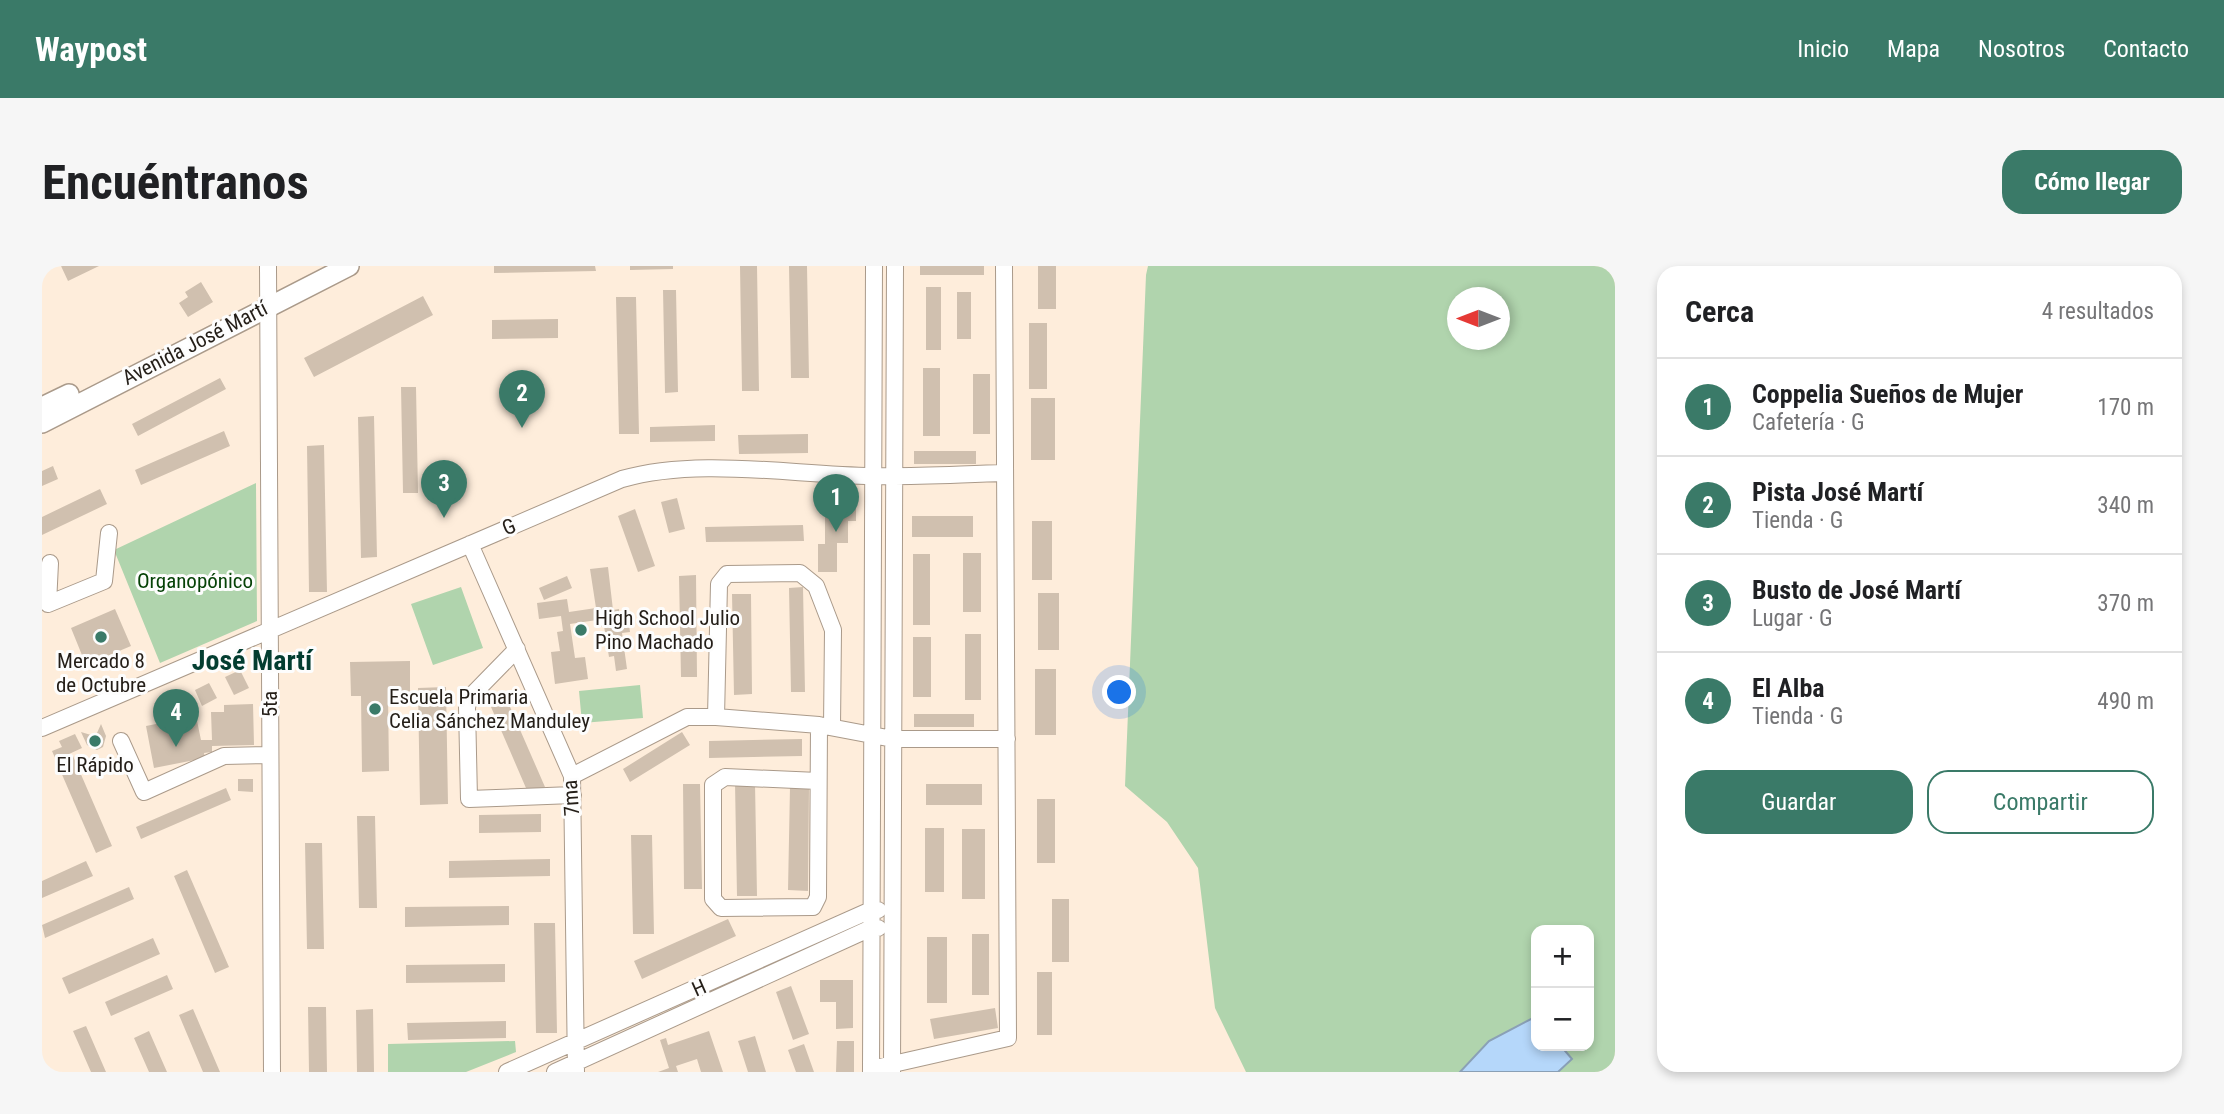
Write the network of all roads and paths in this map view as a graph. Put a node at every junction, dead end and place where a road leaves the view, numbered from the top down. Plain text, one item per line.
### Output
1 (268, 266) edge
2 (328, 266) edge
3 (349, 266) edge
4 (874, 266) edge
5 (895, 266) edge
6 (1004, 266) edge
7 (268, 300) junction
8 (42, 407) edge
9 (42, 423) edge
10 (1005, 473) junction
11 (872, 476) junction
12 (893, 476) junction
13 (109, 533) dead end
14 (470, 544) junction
15 (50, 563) dead end
16 (45, 612) edge
17 (270, 629) junction
18 (517, 649) junction
19 (716, 717) junction
20 (826, 726) junction
21 (42, 728) edge
22 (872, 735) junction
23 (893, 739) junction
24 (1007, 739) junction
25 (121, 741) dead end
26 (270, 755) junction
27 (572, 776) junction
28 (818, 781) junction
29 (573, 795) junction
30 (871, 910) junction
31 (891, 910) junction
32 (871, 928) junction
33 (891, 928) junction
34 (576, 1043) junction
35 (576, 1068) edge
36 (892, 1068) edge
37 (871, 1070) edge
38 (272, 1072) edge
39 (507, 1072) edge
40 (555, 1072) edge

1 - 7 street
2 - 7 main road, Avenida José Martí
3 - 7 main road, Avenida José Martí
4 - 11 street
5 - 12 street
6 - 10 street
7 - 8 main road, Avenida José Martí
7 - 9 main road, Avenida José Martí
7 - 17 street, 5ta
10 - 12 street, G
10 - 24 street
11 - 12 street, G
11 - 14 street, G
11 - 22 street
12 - 23 street
13 - 16 street
14 - 17 street, G
14 - 18 street, 7ma
15 - 16 street
17 - 21 street, G
17 - 26 street, 5ta
18 - 27 street, 7ma
18 - 29 street
19 - 20 street
19 - 20 street
19 - 27 street
20 - 22 street
20 - 28 street
22 - 23 street
22 - 30 street
23 - 24 street
23 - 31 street
24 - 36 street
25 - 26 street
26 - 38 street, 5ta
27 - 29 street, 7ma
28 - 28 street
29 - 34 street, 7ma
30 - 31 street, H
30 - 32 street
30 - 34 street, H
31 - 33 street
32 - 33 street, H
32 - 35 street, H
32 - 37 street
33 - 36 street
34 - 35 street, 7ma
34 - 39 street, H
35 - 40 street, H
36 - 37 street

